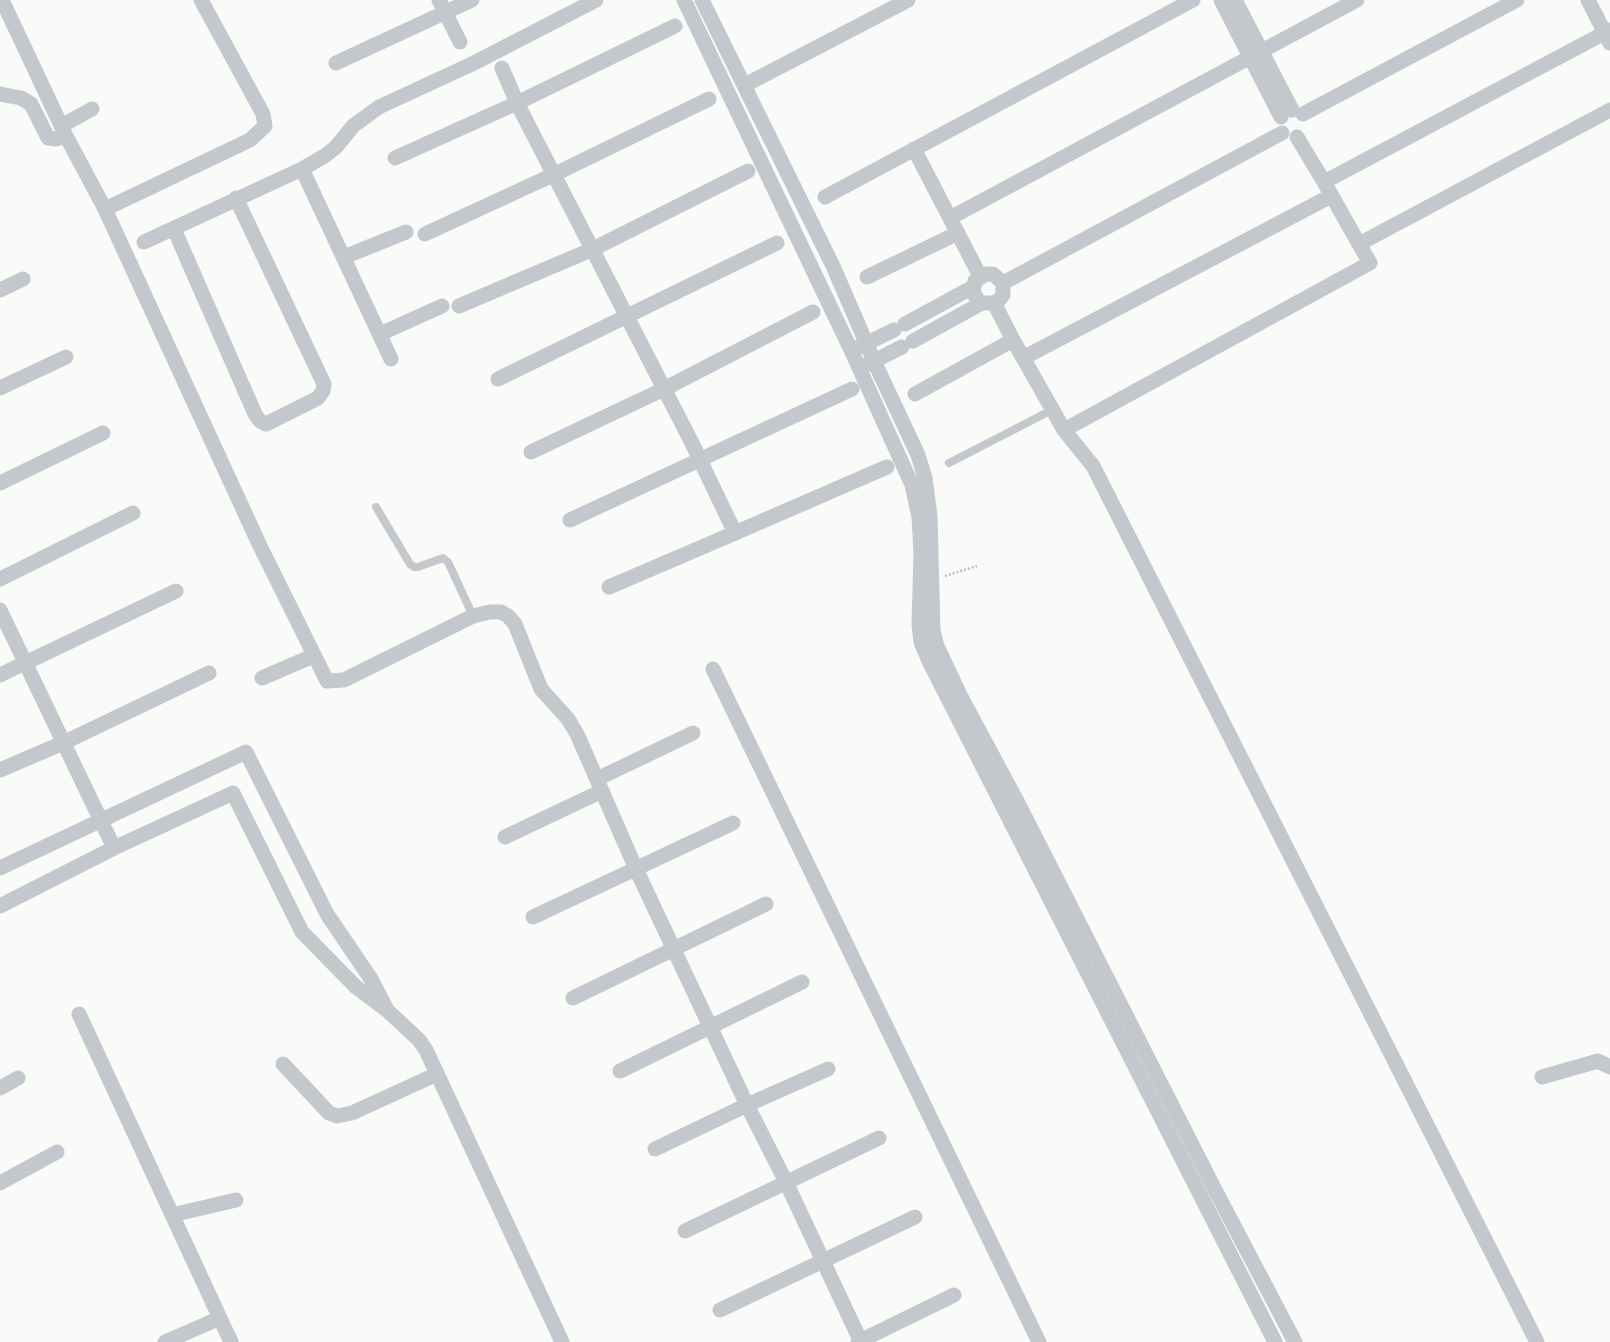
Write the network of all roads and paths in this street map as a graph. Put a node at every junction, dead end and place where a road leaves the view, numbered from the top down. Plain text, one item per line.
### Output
1 (2, 0) edge
2 (202, 0) edge
3 (438, 0) edge
4 (472, 0) edge
5 (596, 0) edge
6 (684, 0) edge
7 (702, 0) edge
8 (908, 0) edge
9 (1192, 0) edge
10 (1221, 0) edge
11 (1235, 0) edge
12 (1356, 0) edge
13 (1517, 0) edge
14 (1588, 0) edge
15 (445, 14) junction
16 (675, 26) dead end
17 (1608, 35) edge
18 (460, 42) dead end
19 (1255, 54) junction
20 (336, 63) dead end
21 (502, 68) dead end
22 (745, 85) junction
23 (0, 94) edge
24 (709, 99) dead end
25 (518, 103) junction
26 (92, 109) dead end
27 (1610, 110) edge
28 (1292, 114) junction
29 (64, 131) junction
30 (1282, 133) junction
31 (1297, 137) junction
32 (914, 149) junction
33 (395, 158) dead end
34 (302, 169) junction
35 (748, 171) dead end
36 (555, 174) junction
37 (1324, 182) junction
38 (1331, 196) junction
39 (825, 197) dead end
40 (236, 198) junction
41 (105, 209) junction
42 (950, 218) junction
43 (174, 229) junction
44 (406, 232) dead end
45 (958, 233) junction
46 (425, 234) dead end
47 (144, 242) dead end
48 (777, 243) dead end
49 (1359, 244) junction
50 (593, 249) junction
51 (344, 257) junction
52 (867, 277) dead end
53 (23, 279) dead end
54 (977, 282) junction
55 (1003, 283) junction
56 (0, 290) edge
57 (988, 303) junction
58 (442, 306) dead end
59 (459, 306) dead end
60 (814, 312) dead end
61 (628, 317) junction
62 (380, 334) junction
63 (1013, 340) junction
64 (867, 344) junction
65 (851, 350) junction
66 (66, 356) dead end
67 (1024, 358) junction
68 (391, 359) dead end
69 (874, 361) junction
70 (859, 368) junction
71 (498, 380) dead end
72 (0, 388) edge
73 (664, 389) junction
74 (852, 389) dead end
75 (915, 394) dead end
76 (1052, 410) junction
77 (1064, 430) junction
78 (103, 433) dead end
79 (531, 452) dead end
80 (918, 455) junction
81 (700, 461) junction
82 (949, 463) dead end
83 (896, 464) junction
84 (0, 483) edge
85 (376, 506) dead end
86 (133, 513) dead end
87 (924, 516) junction
88 (570, 520) dead end
89 (735, 533) junction
90 (926, 552) junction
91 (977, 566) dead end
92 (0, 579) edge
93 (931, 581) junction
94 (609, 587) dead end
95 (176, 591) dead end
96 (0, 610) edge
97 (473, 616) junction
98 (313, 656) junction
99 (26, 664) junction
100 (713, 670) dead end
101 (209, 673) dead end
102 (0, 675) edge
103 (262, 678) dead end
104 (693, 733) dead end
105 (63, 743) junction
106 (0, 770) edge
107 (600, 785) junction
108 (101, 820) junction
109 (733, 824) dead end
110 (505, 837) dead end
111 (114, 848) junction
112 (0, 868) edge
113 (636, 869) junction
114 (766, 904) dead end
115 (0, 906) edge
116 (533, 917) dead end
117 (674, 949) junction
118 (802, 982) dead end
119 (573, 998) dead end
120 (388, 1012) junction
121 (79, 1014) dead end
122 (710, 1026) junction
123 (283, 1064) dead end
124 (1610, 1067) edge
125 (828, 1069) dead end
126 (620, 1071) dead end
127 (437, 1074) junction
128 (1542, 1077) dead end
129 (18, 1078) dead end
130 (0, 1088) edge
131 (747, 1105) junction
132 (878, 1138) dead end
133 (655, 1150) dead end
134 (57, 1152) dead end
135 (786, 1182) junction
136 (0, 1183) edge
137 (236, 1200) dead end
138 (172, 1215) junction
139 (915, 1217) dead end
140 (685, 1232) dead end
141 (823, 1262) junction
142 (954, 1295) dead end
143 (720, 1310) dead end
144 (220, 1318) junction
145 (166, 1342) edge
146 (231, 1342) edge
147 (562, 1342) edge
148 (860, 1342) edge
149 (1039, 1342) edge
150 (1275, 1342) edge
151 (1295, 1342) edge
152 (1537, 1342) edge

1 - 29 street
2 - 41 street
3 - 15 street
4 - 15 street
5 - 34 street
6 - 65 street
7 - 22 street
8 - 22 street
9 - 32 street
10 - 19 street
11 - 19 street
12 - 19 street
13 - 28 street
14 - 17 street
15 - 18 street
15 - 20 street
16 - 25 street
17 - 37 street
19 - 28 street
19 - 42 street
21 - 25 street
22 - 64 street
23 - 29 street
24 - 36 street
25 - 33 street
25 - 36 street
26 - 29 street
27 - 49 street
28 - 30 street
28 - 31 street
29 - 41 street
30 - 31 street
30 - 55 street
31 - 37 street
32 - 39 street
32 - 42 street
34 - 40 street
34 - 51 street
35 - 50 street
36 - 46 street
36 - 50 street
37 - 38 street
38 - 49 street
38 - 67 street
40 - 43 street
40 - 43 street
41 - 98 street
42 - 45 street
43 - 47 street
44 - 51 street
45 - 52 street
45 - 54 street
48 - 61 street
49 - 77 street
50 - 59 street
50 - 61 street
51 - 62 street
53 - 56 street
54 - 55 street
54 - 57 street
54 - 64 street
55 - 57 street
57 - 63 street
57 - 69 street
58 - 62 street
60 - 73 street
61 - 71 street
61 - 73 street
62 - 68 street
63 - 67 street
63 - 75 street
64 - 65 street
64 - 69 street
65 - 70 street
66 - 72 street
67 - 76 street
69 - 70 street
69 - 80 street
70 - 83 street
73 - 79 street
73 - 81 street
74 - 81 street
76 - 77 street
76 - 82 lane
77 - 152 street
78 - 84 street
80 - 83 street
80 - 87 street
81 - 88 street
81 - 89 street
83 - 87 street
83 - 89 street
85 - 97 lane
86 - 92 street
87 - 90 street
89 - 94 street
90 - 93 street
90 - 150 street
91 - 93 path
93 - 151 street
95 - 99 street
96 - 99 street
97 - 98 street
97 - 107 street
98 - 103 street
99 - 102 street
99 - 105 street
100 - 149 street
101 - 105 street
104 - 107 street
105 - 106 street
105 - 108 street
107 - 110 street
107 - 113 street
108 - 111 street
108 - 112 street
108 - 120 street
109 - 113 street
111 - 115 street
111 - 120 street
113 - 116 street
113 - 117 street
114 - 117 street
117 - 119 street
117 - 122 street
118 - 122 street
120 - 127 street
121 - 138 street
122 - 126 street
122 - 131 street
123 - 127 street
124 - 128 street
125 - 131 street
127 - 147 street
129 - 130 street
131 - 133 street
131 - 135 street
132 - 135 street
134 - 136 street
135 - 140 street
135 - 141 street
137 - 138 street
138 - 144 street
139 - 141 street
141 - 143 street
141 - 148 street
142 - 148 street
144 - 145 street
144 - 146 street

